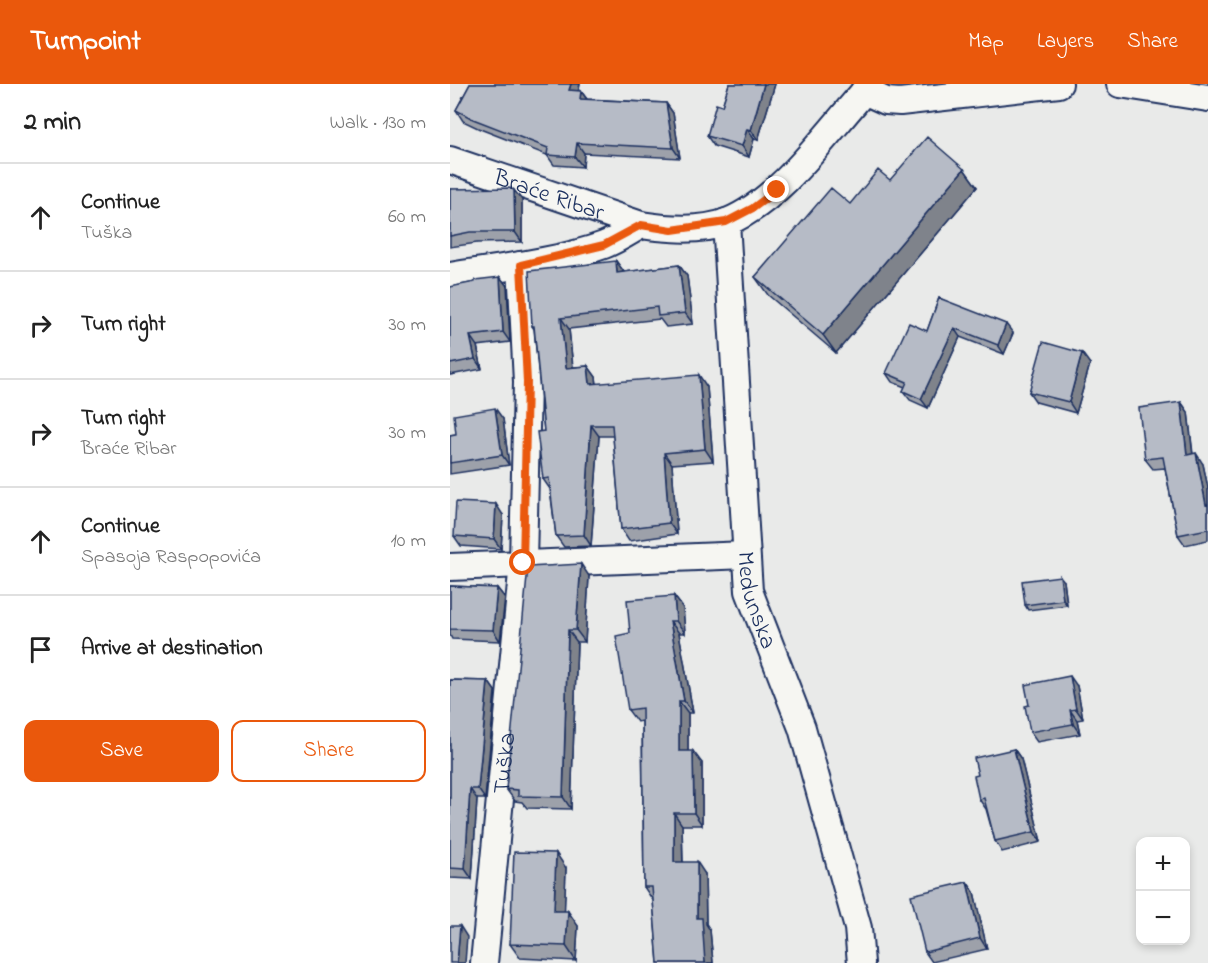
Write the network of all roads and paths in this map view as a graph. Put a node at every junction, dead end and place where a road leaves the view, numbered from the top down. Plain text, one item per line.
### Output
1 (1059, 84) edge
2 (1120, 84) edge
3 (868, 88) edge
4 (1208, 98) edge
5 (450, 160) edge
6 (726, 222) junction
7 (641, 225) junction
8 (521, 265) junction
9 (450, 276) edge
10 (746, 555) junction
11 (523, 563) junction
12 (450, 567) edge
13 (484, 963) edge
14 (861, 963) edge

1 - 3 street
2 - 4 street
3 - 6 street, Braće Ribar
5 - 7 street, Braće Ribar
6 - 7 street, Braće Ribar
6 - 10 street, Medunska
7 - 8 street
8 - 9 street
8 - 11 street, Tuška
10 - 11 street
10 - 14 street, Medunska
11 - 12 street
11 - 13 street, Tuška

